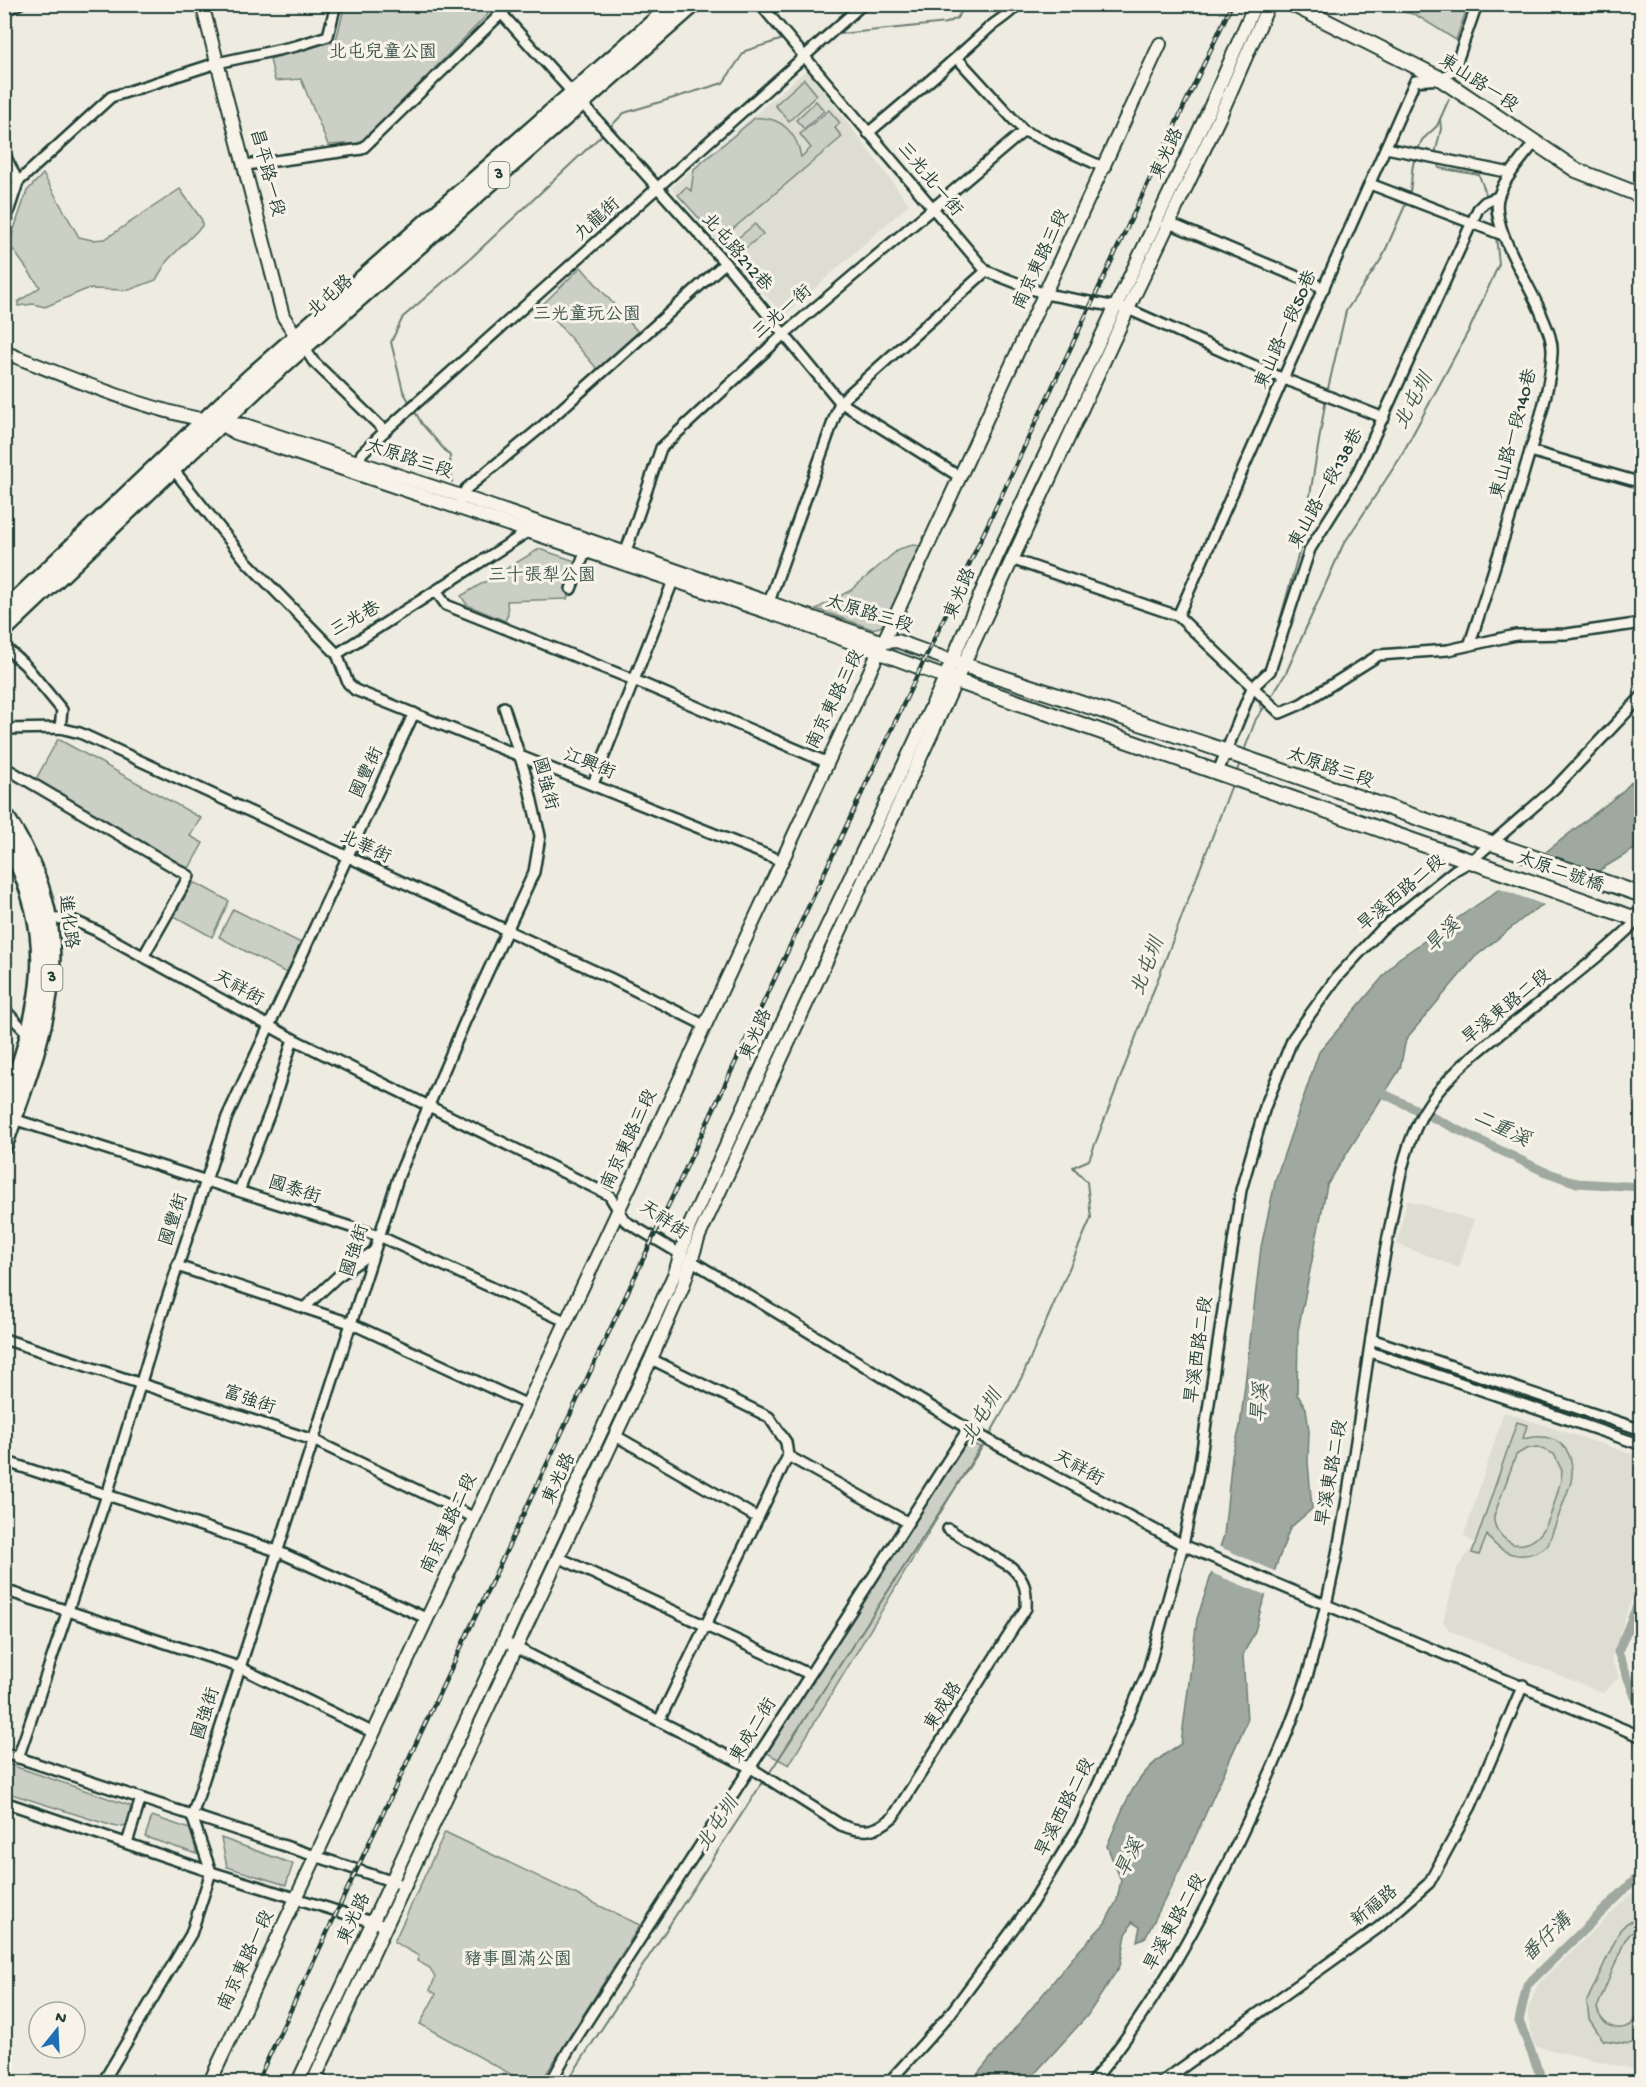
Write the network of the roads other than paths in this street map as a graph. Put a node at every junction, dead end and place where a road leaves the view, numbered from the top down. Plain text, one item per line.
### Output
1 (19, 4) edge
2 (202, 4) edge
3 (336, 4) edge
4 (511, 4) edge
5 (674, 4) edge
6 (694, 4) edge
7 (760, 4) edge
8 (863, 4) edge
9 (1018, 4) edge
10 (1256, 4) edge
11 (1269, 4) edge
12 (1292, 4) edge
13 (1477, 4) edge
14 (4, 11) edge
15 (502, 14) junction
16 (1160, 44) dead end
17 (805, 59) junction
18 (958, 59) junction
19 (217, 63) junction
20 (1441, 79) junction
21 (577, 98) junction
22 (1024, 131) junction
23 (868, 133) junction
24 (1535, 142) junction
25 (1386, 148) junction
26 (4, 153) edge
27 (246, 165) junction
28 (1105, 168) junction
29 (1511, 173) junction
30 (18, 182) junction
31 (1370, 184) junction
32 (657, 189) junction
33 (1498, 197) junction
34 (1641, 197) edge
35 (930, 209) junction
36 (7, 214) edge
37 (1169, 223) junction
38 (1472, 224) junction
39 (4, 225) edge
40 (1503, 235) junction
41 (725, 264) junction
42 (986, 271) junction
43 (1324, 288) junction
44 (1046, 294) junction
45 (1122, 307) junction
46 (783, 334) junction
47 (300, 342) junction
48 (4, 352) edge
49 (1284, 379) junction
50 (840, 402) junction
51 (1384, 418) junction
52 (213, 422) junction
53 (385, 431) junction
54 (1530, 451) junction
55 (358, 463) junction
56 (173, 469) junction
57 (960, 477) junction
58 (1641, 483) edge
59 (460, 501) junction
60 (532, 527) junction
61 (586, 550) junction
62 (624, 558) junction
63 (1011, 560) junction
64 (675, 575) junction
65 (571, 589) dead end
66 (436, 591) junction
67 (769, 602) junction
68 (4, 611) edge
69 (1178, 616) junction
70 (1641, 623) edge
71 (4, 630) edge
72 (1470, 643) junction
73 (4, 646) edge
74 (881, 647) junction
75 (337, 654) junction
76 (958, 663) junction
77 (951, 679) junction
78 (634, 680) junction
79 (1252, 688) junction
80 (1641, 696) edge
81 (504, 707) dead end
82 (414, 713) junction
83 (60, 728) junction
84 (4, 729) edge
85 (1226, 752) junction
86 (519, 755) junction
87 (826, 762) junction
88 (4, 767) edge
89 (1217, 774) junction
90 (593, 784) junction
91 (4, 814) edge
92 (4, 836) edge
93 (1490, 844) junction
94 (1506, 850) joint
95 (348, 858) junction
96 (782, 861) junction
97 (1478, 863) junction
98 (1641, 895) edge
99 (1640, 919) edge
100 (44, 920) junction
101 (506, 932) junction
102 (143, 957) junction
103 (4, 1009) edge
104 (704, 1025) junction
105 (269, 1026) junction
106 (29, 1035) junction
107 (293, 1039) junction
108 (429, 1107) junction
109 (8, 1116) edge
110 (4, 1146) edge
111 (205, 1180) junction
112 (239, 1191) junction
113 (619, 1208) junction
114 (379, 1236) junction
115 (374, 1251) junction
116 (687, 1258) junction
117 (177, 1266) junction
118 (304, 1308) junction
119 (565, 1321) junction
120 (350, 1323) junction
121 (4, 1339) edge
122 (1371, 1339) junction
123 (1370, 1352) junction
124 (651, 1359) junction
125 (141, 1383) junction
126 (526, 1404) junction
127 (968, 1429) junction
128 (1641, 1430) edge
129 (616, 1436) junction
130 (313, 1440) junction
131 (1641, 1445) edge
132 (788, 1456) junction
133 (4, 1461) edge
134 (107, 1495) junction
135 (473, 1516) junction
136 (758, 1518) junction
137 (907, 1522) junction
138 (948, 1529) dead end
139 (1183, 1545) junction
140 (277, 1551) junction
141 (560, 1558) junction
142 (4, 1590) edge
143 (1326, 1603) junction
144 (67, 1611) junction
145 (426, 1618) junction
146 (705, 1626) junction
147 (505, 1642) junction
148 (517, 1648) junction
149 (239, 1667) junction
150 (809, 1674) junction
151 (1523, 1686) junction
152 (659, 1721) junction
153 (372, 1732) junction
154 (1641, 1737) edge
155 (4, 1753) edge
156 (18, 1758) junction
157 (751, 1768) junction
158 (141, 1798) junction
159 (4, 1803) edge
160 (192, 1816) junction
161 (127, 1843) junction
162 (316, 1855) junction
163 (211, 1872) junction
164 (393, 1881) junction
165 (406, 1886) junction
166 (295, 1899) junction
167 (374, 1923) junction
168 (387, 1927) junction
169 (318, 2081) edge
170 (103, 2082) edge
171 (210, 2082) edge
172 (298, 2082) edge
173 (551, 2082) edge
174 (889, 2082) edge
175 (1092, 2082) edge
176 (1162, 2082) edge

1 - 14 street
2 - 19 street, 昌平路一段
3 - 19 street
4 - 15 street
5 - 21 main road, 北屯路 / 3
6 - 21 main road, 北屯路 / 3
7 - 17 street, 三光北一街
8 - 17 street, 九龍街
9 - 18 street
10 - 45 street, 東光路
11 - 37 street, 東光路
12 - 20 main road, 東山路一段
13 - 20 street
15 - 21 street, 北屯路212巷
15 - 27 street
16 - 28 street, 南京東路三段
17 - 23 street, 三光北一街
17 - 32 street, 九龍街
18 - 22 street
18 - 23 street
19 - 27 street, 昌平路一段
19 - 30 street
20 - 24 main road, 東山路一段
20 - 25 street, 東山路一段50巷
21 - 32 street, 北屯路212巷
21 - 47 main road, 北屯路 / 3
22 - 28 street
22 - 35 street, 三光一街
23 - 35 street, 三光北一街
24 - 29 street
24 - 34 main road, 東山路一段
25 - 29 street
25 - 31 street, 東山路一段50巷
26 - 30 street
27 - 47 street, 昌平路一段
28 - 44 street, 南京東路三段
29 - 33 street
30 - 36 street
31 - 38 street
31 - 43 street, 東山路一段50巷
32 - 41 street, 北屯路212巷
32 - 53 street, 九龍街
33 - 38 street, 東山路一段138巷
33 - 40 street, 東山路一段140巷
35 - 42 street, 三光北一街
35 - 46 street, 三光一街
36 - 39 street
37 - 43 street
37 - 45 street, 東光路
38 - 40 street
38 - 51 street, 東山路一段138巷
40 - 54 street, 東山路一段140巷
41 - 46 street, 北屯路212巷
41 - 59 street
42 - 44 street, 三光北一街
42 - 50 street
43 - 49 street, 東山路一段50巷
44 - 45 street, 三光北一街
44 - 57 street, 南京東路三段
45 - 49 street, 三光北一街
45 - 63 street, 東光路
45 - 76 street, 東光路
46 - 50 street, 北屯路212巷
46 - 62 street, 三光一街
47 - 52 main road, 北屯路 / 3
47 - 53 street
48 - 52 street, 太原路三段
49 - 51 street, 三光北一街
49 - 69 street, 東山路一段50巷
50 - 57 street, 北屯路212巷
50 - 67 street
51 - 79 street, 東山路一段138巷
52 - 55 street, 太原路三段
52 - 56 main road, 北屯路 / 3
52 - 59 street, 太原路三段
52 - 68 main road, 北屯路 / 3
53 - 55 street, 九龍街
54 - 58 street
54 - 72 street, 東山路一段140巷
55 - 59 street, 太原路三段
56 - 71 main road, 北屯路 / 3
56 - 75 street, 三光巷
57 - 74 street, 南京東路三段
59 - 60 street, 太原路三段
60 - 61 street, 太原路三段
60 - 62 street, 太原路三段
60 - 66 street, 三光巷
61 - 62 street, 太原路三段
61 - 65 street
62 - 64 street, 太原路三段
63 - 69 street
63 - 76 street, 東光路
64 - 67 street, 太原路三段
64 - 74 street, 太原路三段
64 - 78 street
66 - 75 street, 三光巷
66 - 78 street
67 - 74 street, 太原路三段
69 - 79 street
70 - 72 street
72 - 79 street
73 - 83 street
74 - 76 street, 太原路三段
74 - 77 street, 太原路三段
74 - 87 street, 南京東路三段
75 - 82 street, 江興街
76 - 77 street, 東光路
76 - 85 main road, 太原路三段
77 - 89 main road, 太原路三段
77 - 116 street, 東光路
78 - 87 street
78 - 90 street
79 - 85 street, 東山路一段138巷
80 - 93 street, 旱溪西路二段
81 - 86 street, 國強街
82 - 86 street, 江興街
82 - 95 street, 國豐街
83 - 84 street, 北華街
83 - 95 street, 北華街
85 - 89 street, 東山路一段138巷
85 - 93 main road, 太原路三段
86 - 90 street, 江興街
86 - 101 street, 國強街
87 - 96 street, 南京東路三段
88 - 102 street
89 - 97 main road, 太原路三段
90 - 96 street, 江興街
91 - 100 main road, 進化路 / 3
92 - 100 main road, 進化路 / 3
93 - 94 main road, 太原路三段
93 - 97 street, 旱溪西路二段
94 - 98 main road, 太原二號橋
95 - 101 street, 北華街
95 - 105 street, 國豐街
96 - 104 street, 南京東路三段
97 - 99 main road, 太原二號橋
97 - 139 street, 旱溪西路二段
99 - 122 street, 旱溪東路二段
100 - 102 street, 天祥街
100 - 106 main road, 進化路 / 3
100 - 109 main road, 進化路 / 3
101 - 104 street, 北華街
101 - 108 street, 國強街
102 - 105 street, 天祥街
103 - 106 street
104 - 113 street, 南京東路三段
105 - 107 street, 天祥街
105 - 111 street, 國豐街
106 - 109 main road, 進化路 / 3
107 - 108 street, 天祥街
107 - 112 street
108 - 113 street, 天祥街
108 - 114 street, 國強街
109 - 110 main road, 進化路 / 3
109 - 111 street, 國泰街
111 - 112 street, 國泰街
111 - 117 street, 國豐街
112 - 114 street, 國泰街
113 - 116 street, 天祥街
113 - 119 street, 南京東路二段
114 - 115 street, 國強街
114 - 119 street, 國泰街
115 - 118 street
115 - 120 street, 國強街
116 - 124 street, 東光路
116 - 127 street, 天祥街
116 - 147 street, 東光路
117 - 118 street
117 - 125 street, 國豐街
118 - 120 street
119 - 126 street, 南京東路二段
120 - 126 street
120 - 130 street, 國強街
121 - 125 street, 富強街
122 - 123 street, 旱溪東路二段
122 - 128 street
123 - 131 street
123 - 143 street, 旱溪東路二段
124 - 129 street, 東光路
124 - 132 street
125 - 130 street, 富強街
125 - 134 street, 國豐街
126 - 135 street, 南京東路二段
127 - 137 street, 東成二街
127 - 139 street, 天祥街
129 - 136 street
129 - 141 street, 東光路
130 - 135 street, 富強街
130 - 140 street, 國強街
132 - 136 street
132 - 137 street
133 - 134 street
134 - 140 street
134 - 144 street, 國豐街
135 - 145 street, 南京東路二段
136 - 146 street
137 - 150 street, 東成二街
138 - 157 street, 東成路
139 - 143 street, 天祥街
139 - 174 street, 旱溪西路二段
140 - 145 street
140 - 149 street, 國強街
141 - 146 street
141 - 148 street, 東光路
142 - 144 street
143 - 151 street, 天祥街
143 - 175 street, 旱溪東路二段
144 - 149 street
144 - 156 street, 國豐街
145 - 153 street, 南京東路二段
146 - 150 street
146 - 152 street
147 - 148 street
147 - 164 street, 東光路
148 - 152 street
148 - 165 street, 東光路
149 - 153 street
149 - 160 street, 國強街
150 - 157 street, 東成二街
151 - 154 street, 天祥街
151 - 176 street, 新福路
152 - 157 street
153 - 162 street, 南京東路二段
155 - 156 street
156 - 158 street
157 - 173 street, 東成二街
158 - 160 street
158 - 161 street
159 - 161 street
160 - 162 street
160 - 163 street
161 - 163 street
162 - 164 street
162 - 166 street, 南京東路一段
163 - 166 street
163 - 170 street
164 - 165 street
164 - 167 street, 東光路
165 - 168 street, 東光路
166 - 167 street
166 - 171 street, 南京東路一段
167 - 168 street
167 - 172 street, 東光路
168 - 169 street, 東光路

